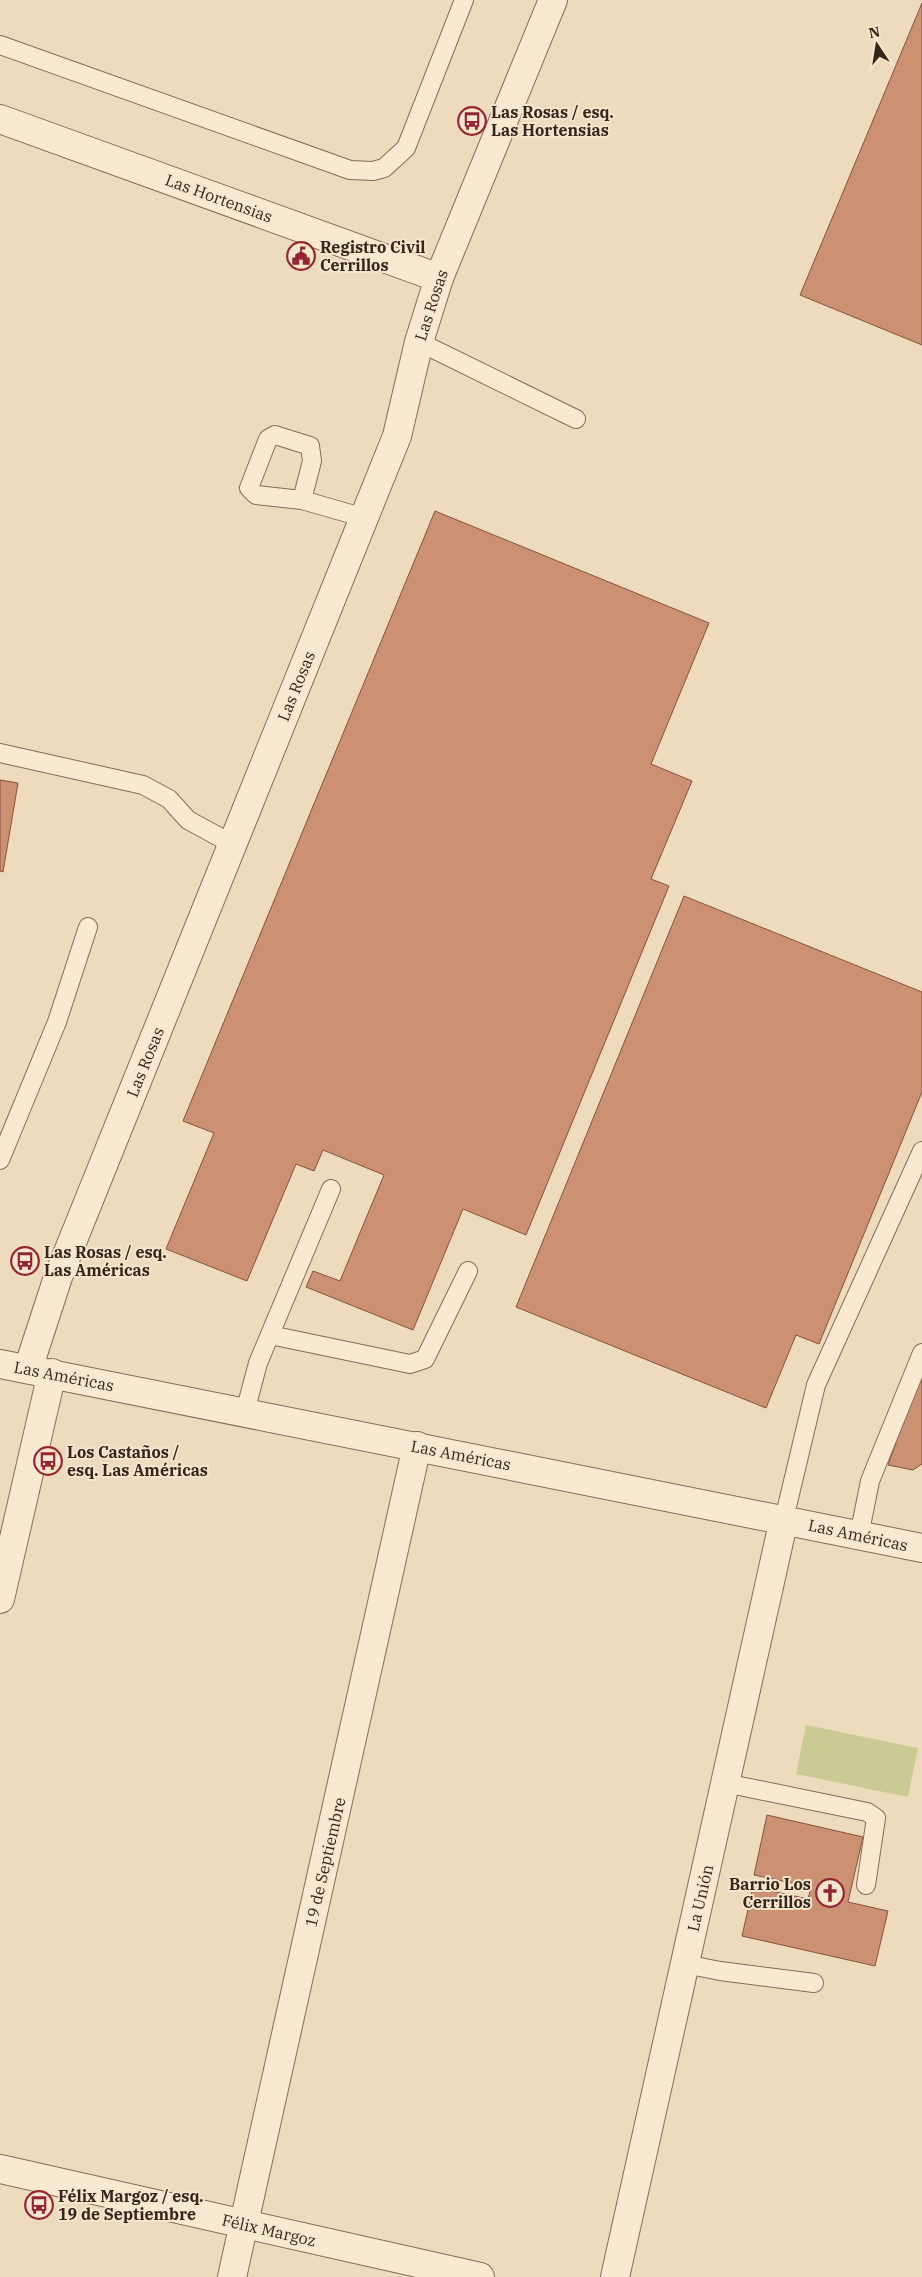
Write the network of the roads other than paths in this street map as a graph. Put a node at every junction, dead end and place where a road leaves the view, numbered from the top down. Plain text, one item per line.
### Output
1 (464, 0) edge
2 (554, 0) edge
3 (0, 45) edge
4 (0, 119) edge
5 (439, 278) junction
6 (419, 342) junction
7 (576, 419) dead end
8 (302, 500) dead end
9 (364, 518) junction
10 (0, 753) edge
11 (232, 844) junction
12 (88, 927) dead end
13 (922, 1152) edge
14 (0, 1160) edge
15 (331, 1189) dead end
16 (468, 1271) dead end
17 (270, 1335) junction
18 (922, 1353) edge
19 (0, 1364) edge
20 (40, 1371) junction
21 (245, 1412) junction
22 (417, 1446) junction
23 (784, 1519) junction
24 (859, 1536) junction
25 (922, 1548) edge
26 (0, 1599) edge
27 (725, 1784) junction
28 (866, 1884) dead end
29 (685, 1964) junction
30 (814, 1983) dead end
31 (0, 2169) edge
32 (245, 2224) junction
33 (232, 2277) edge
34 (480, 2277) edge
35 (615, 2277) edge

1 - 3 lane
2 - 5 street, Las Rosas
4 - 5 street, Las Hortensias
5 - 6 street, Las Rosas
6 - 7 lane
6 - 9 street, Las Rosas
8 - 9 lane
9 - 11 street, Las Rosas
10 - 11 lane
11 - 20 street, Las Rosas
12 - 14 lane
13 - 23 lane
15 - 17 lane
16 - 17 lane
17 - 21 lane
18 - 24 lane
19 - 20 street, Las Américas
20 - 21 street, Las Américas
20 - 26 street, Las Rosas
21 - 22 street, Las Américas
22 - 23 street, Las Américas
22 - 32 street, 19 de Septiembre
23 - 24 street, Las Américas
23 - 27 street, La Unión
24 - 25 street, Las Américas
27 - 28 lane
27 - 29 street, La Unión
29 - 30 lane
29 - 35 street, La Unión
31 - 32 street, Félix Margoz
32 - 33 street, 19 de Septiembre
32 - 34 street, Félix Margoz

